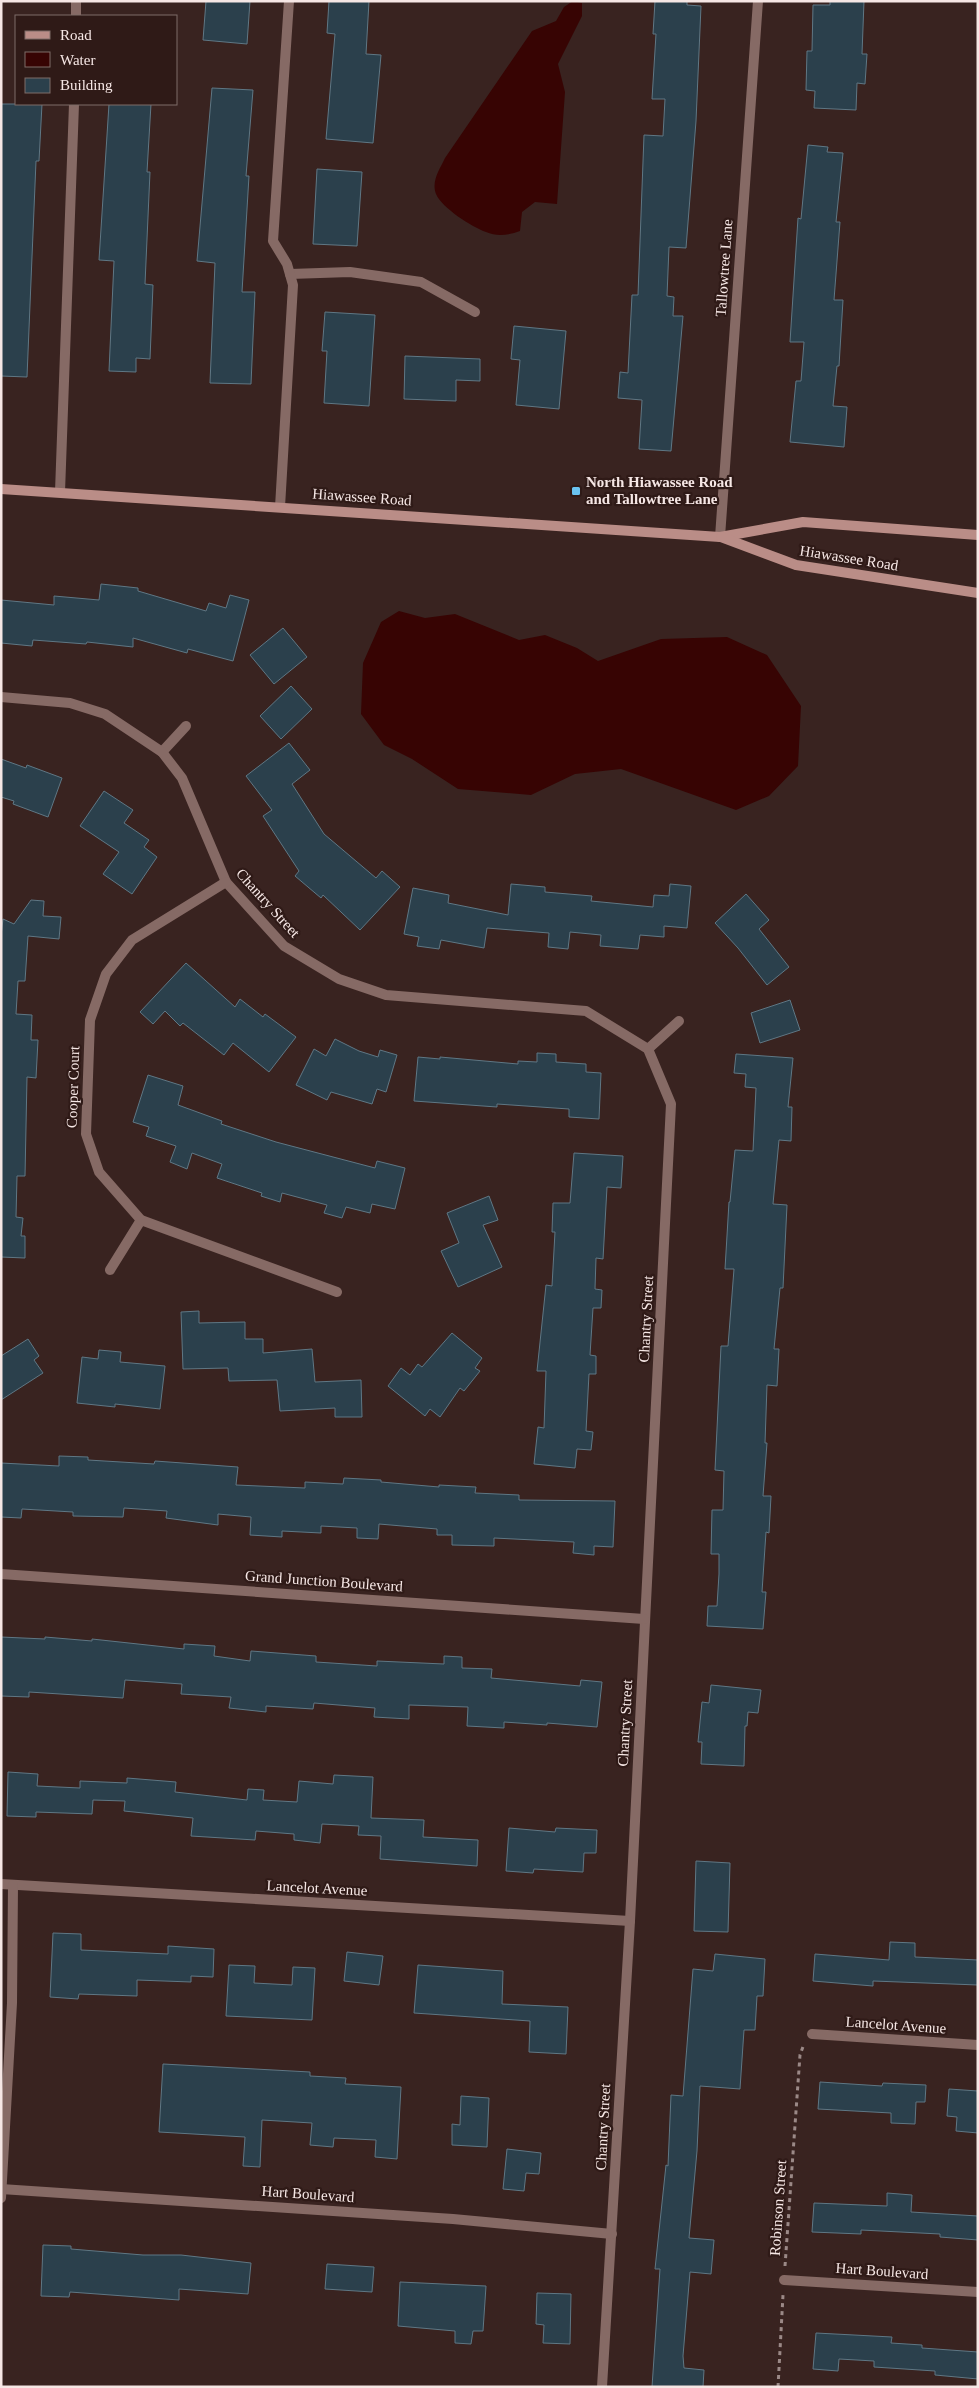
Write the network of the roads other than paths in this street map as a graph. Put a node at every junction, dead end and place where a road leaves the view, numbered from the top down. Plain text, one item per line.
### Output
1 (76, 1) edge
2 (289, 1) edge
3 (758, 1) edge
4 (76, 15) edge
5 (74, 105) edge
6 (290, 274) junction
7 (475, 312) dead end
8 (1, 488) edge
9 (60, 492) junction
10 (280, 507) junction
11 (978, 535) edge
12 (720, 537) junction
13 (978, 593) edge
14 (1, 697) edge
15 (186, 726) dead end
16 (162, 752) junction
17 (226, 882) junction
18 (679, 1021) dead end
19 (648, 1049) junction
20 (141, 1220) junction
21 (110, 1270) dead end
22 (337, 1292) dead end
23 (1, 1574) edge
24 (644, 1618) junction
25 (1, 1884) edge
26 (13, 1885) junction
27 (630, 1921) junction
28 (812, 2034) road end
29 (978, 2045) edge
30 (2, 2189) edge
31 (1, 2198) edge
32 (612, 2234) junction
33 (784, 2280) road end
34 (978, 2292) edge
35 (602, 2387) edge

1 - 4 street
2 - 6 street
3 - 12 street, Tallowtree Lane
5 - 9 street
6 - 7 street
6 - 10 street
8 - 9 main road, Hiawassee Road
9 - 10 main road, Hiawassee Road
10 - 12 main road, Hiawassee Road
11 - 12 main road, Hiawassee Road
12 - 13 main road, Hiawassee Road
14 - 16 street, Chantry Street
15 - 16 street
16 - 17 street, Chantry Street
17 - 19 street, Chantry Street
17 - 20 street, Cooper Court
18 - 19 street
19 - 24 street, Chantry Street
20 - 21 street
20 - 22 street, Cooper Court
23 - 24 street, Grand Junction Boulevard
24 - 27 street, Chantry Street
25 - 26 street, Lancelot Avenue
26 - 27 street, Lancelot Avenue
26 - 30 street
27 - 32 street, Chantry Street
28 - 29 street, Lancelot Avenue
30 - 31 street
30 - 32 street, Hart Boulevard
32 - 35 street, Chantry Street
33 - 34 street, Hart Boulevard

